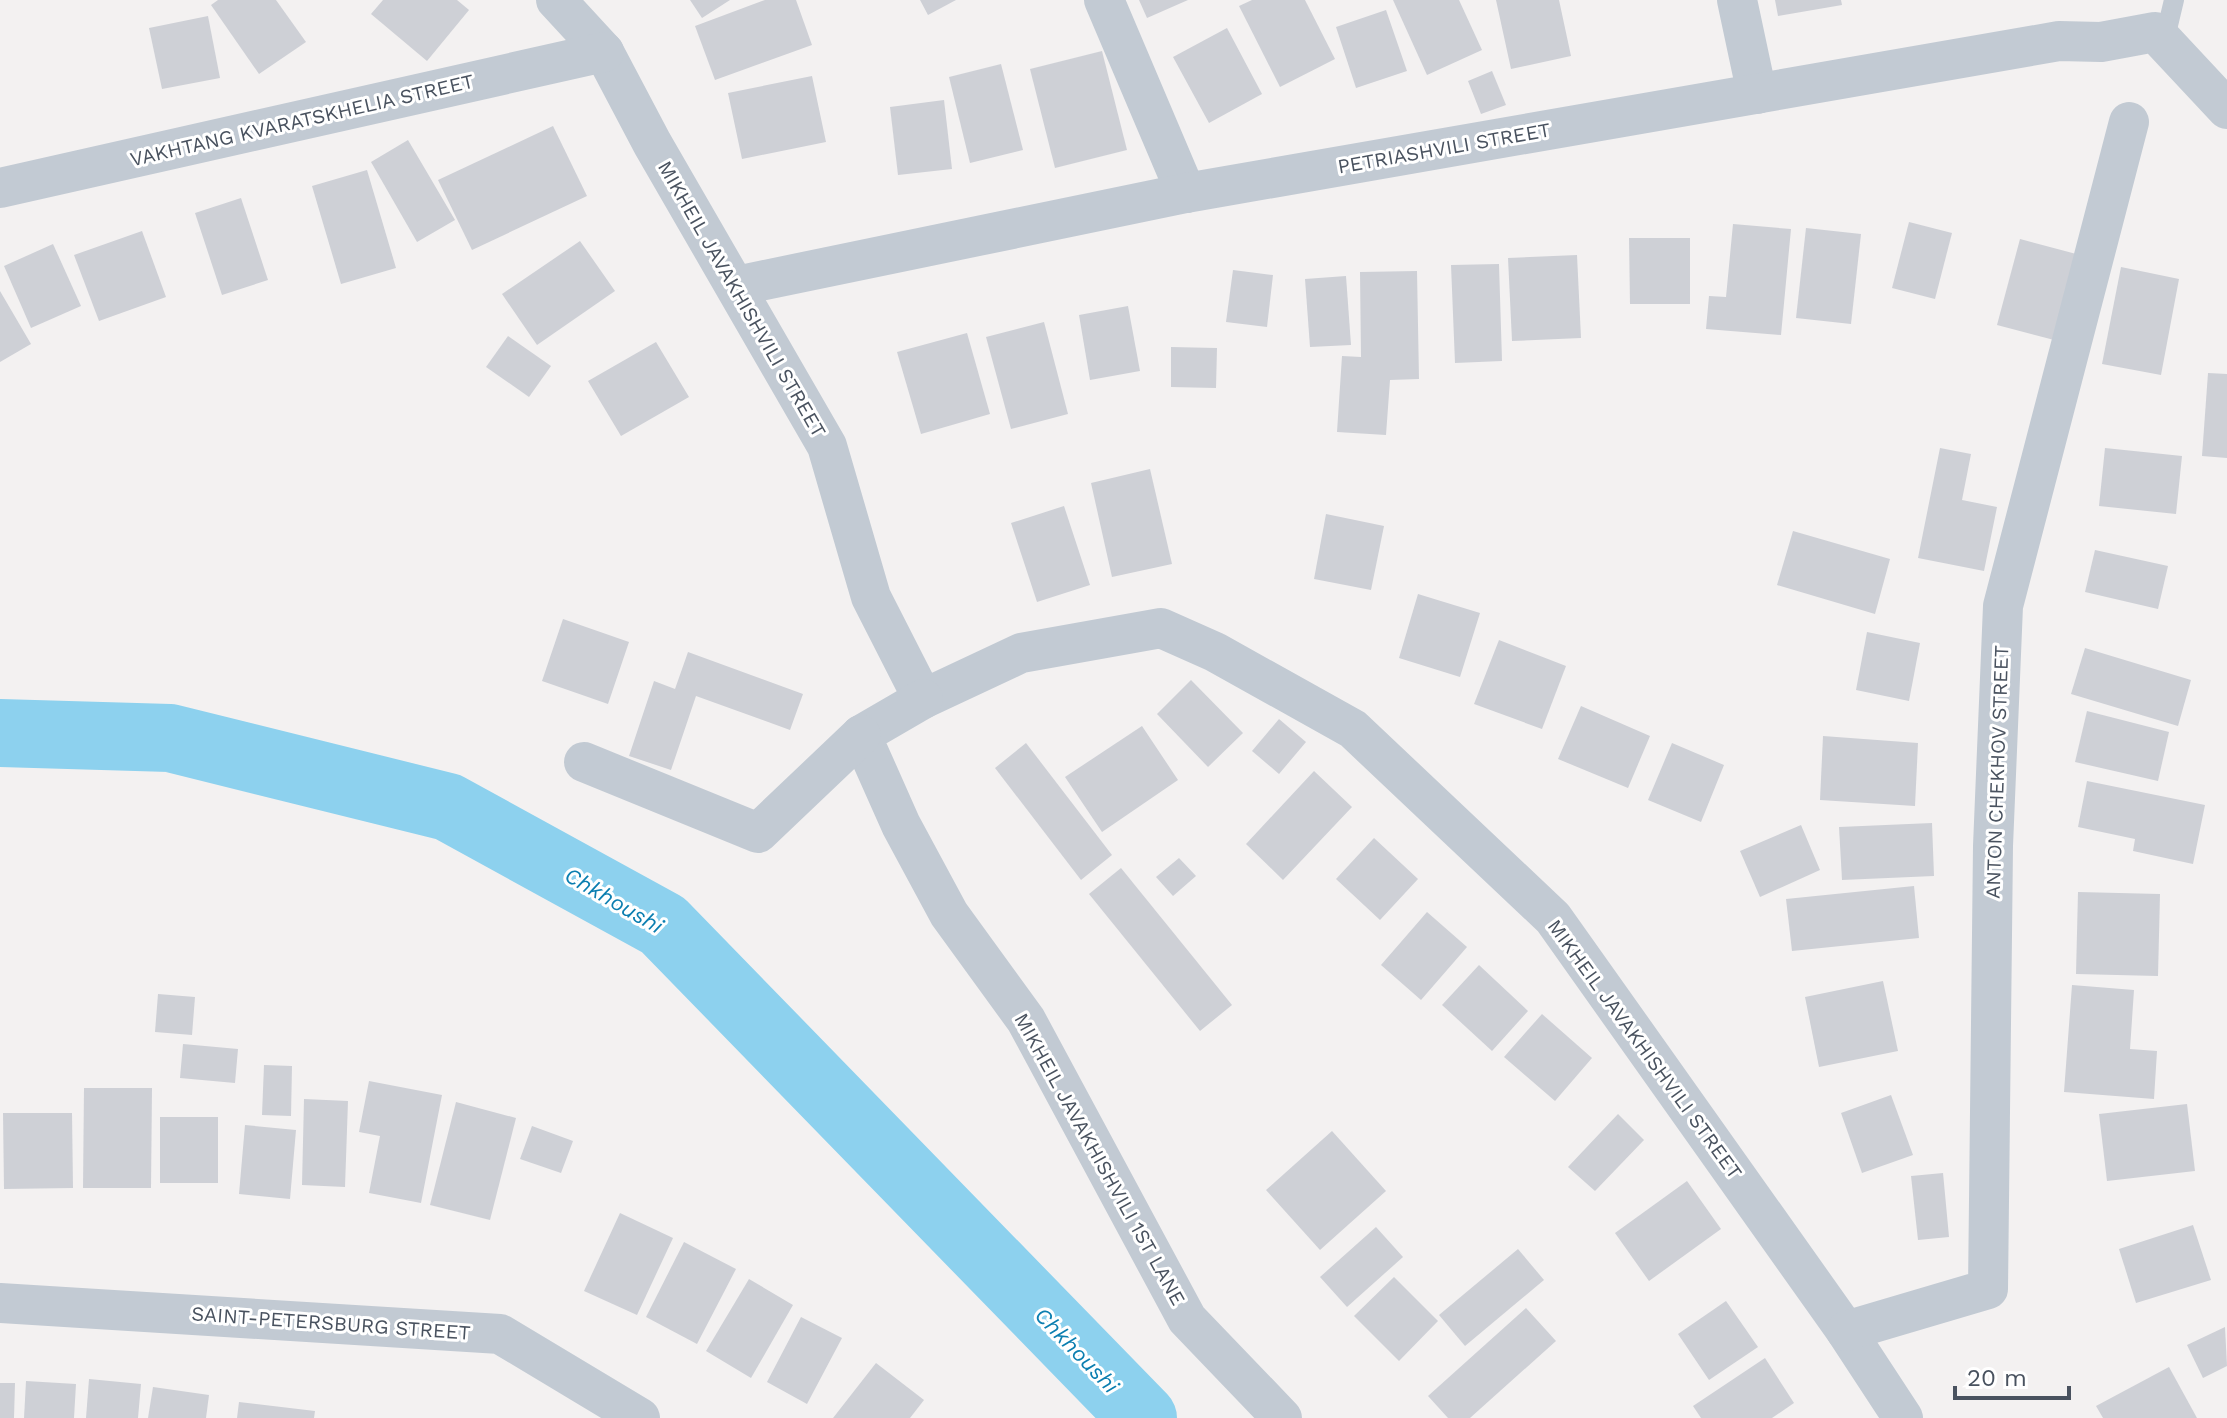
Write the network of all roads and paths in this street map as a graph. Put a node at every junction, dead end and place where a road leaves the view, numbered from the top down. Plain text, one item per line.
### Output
1 (556, 0) edge
2 (1104, 0) edge
3 (1737, 0) edge
4 (2164, 25) edge
5 (604, 52) junction
6 (1757, 94) junction
7 (2227, 109) edge
8 (2129, 122) dead end
9 (0, 188) edge
10 (1186, 193) junction
11 (736, 286) junction
12 (923, 699) junction
13 (861, 735) junction
14 (584, 762) dead end
15 (0, 1303) edge
16 (1846, 1331) junction
17 (640, 1418) edge
18 (1282, 1418) edge
19 (1903, 1418) edge

1 - 5 street, MIKHEIL JAVAKHISHVILI STREET
2 - 10 street
3 - 6 street
4 - 6 street, PETRIASHVILI STREET
4 - 7 street
5 - 9 street, VAKHTANG KVARATSKHELIA STREET
5 - 11 street, MIKHEIL JAVAKHISHVILI STREET
6 - 10 street, PETRIASHVILI STREET
8 - 16 street, ANTON CHEKHOV STREET
10 - 11 street, PETRIASHVILI STREET
11 - 12 street, MIKHEIL JAVAKHISHVILI STREET
12 - 13 street
12 - 16 street, MIKHEIL JAVAKHISHVILI STREET
13 - 14 street
13 - 18 street, MIKHEIL JAVAKHISHVILI 1ST LANE
15 - 17 street, SAINT-PETERSBURG STREET
16 - 19 street, MIKHEIL JAVAKHISHVILI STREET

